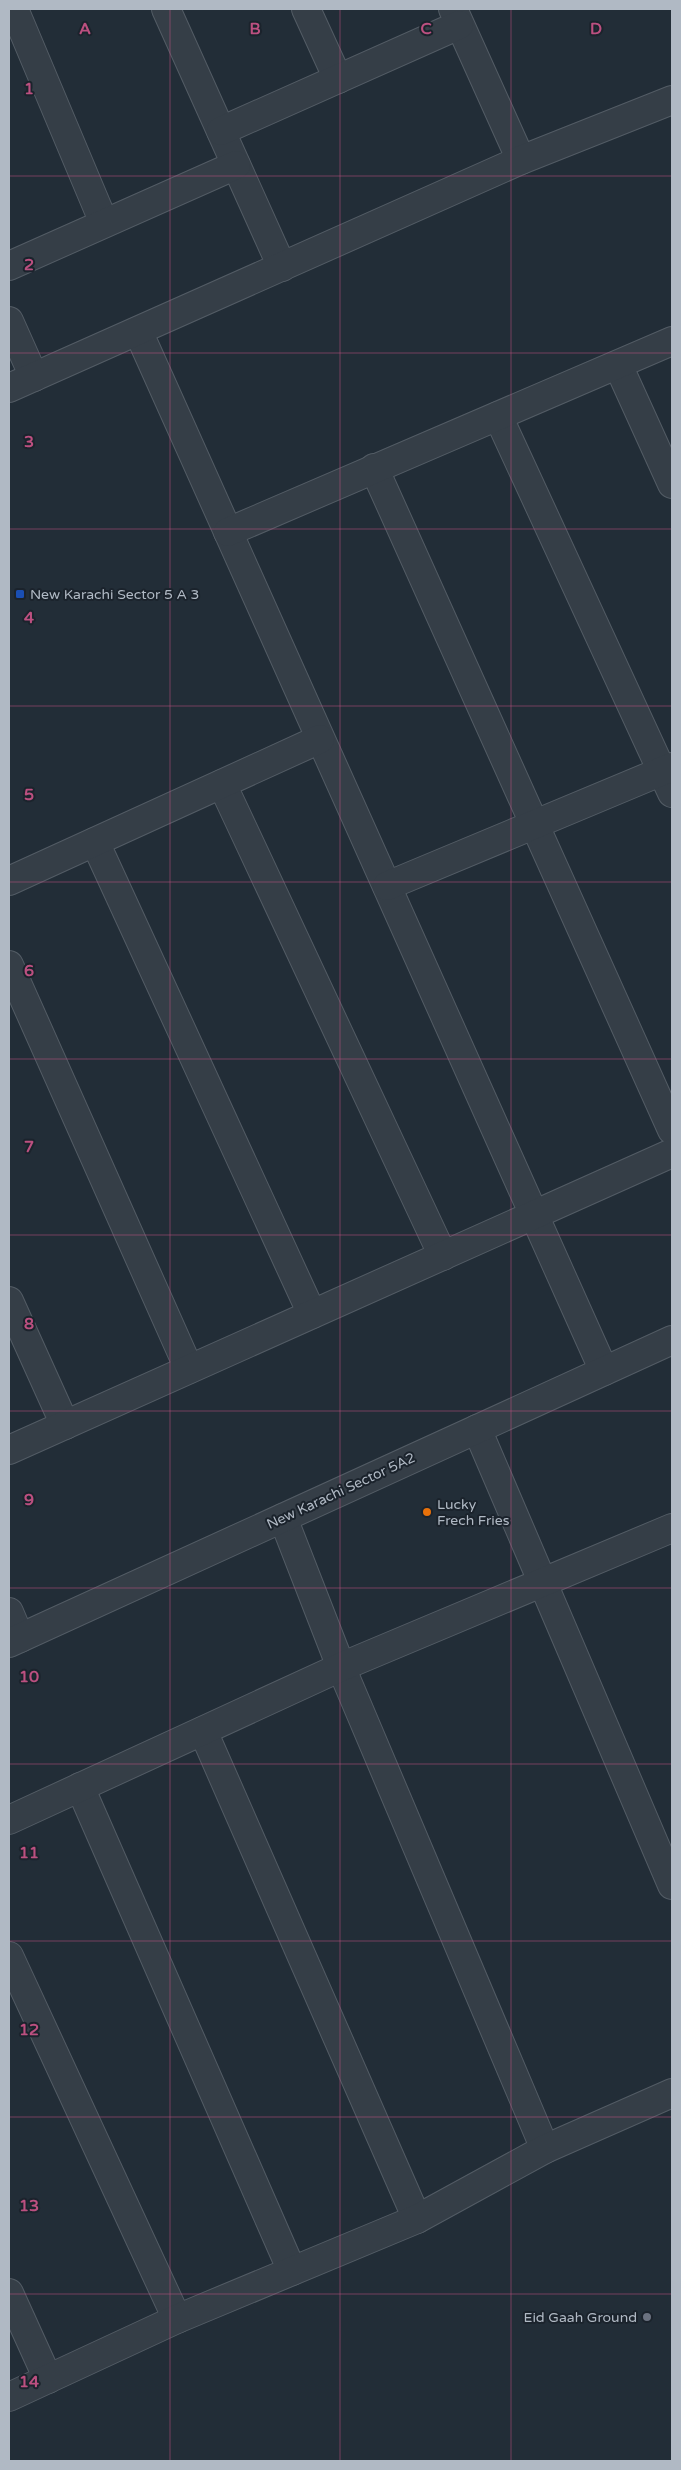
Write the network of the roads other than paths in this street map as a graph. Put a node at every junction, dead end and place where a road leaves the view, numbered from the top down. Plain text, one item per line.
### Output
1 (14, 9) edge
2 (166, 9) edge
3 (306, 9) edge
4 (456, 17) edge
5 (338, 79) junction
6 (672, 100) edge
7 (221, 131) junction
8 (521, 160) junction
9 (236, 165) junction
10 (104, 224) junction
11 (9, 266) edge
12 (282, 267) junction
13 (9, 322) edge
14 (138, 331) junction
15 (672, 340) edge
16 (618, 365) junction
17 (34, 377) junction
18 (9, 388) edge
19 (498, 416) junction
20 (374, 468) junction
21 (672, 484) edge
22 (228, 532) junction
23 (320, 739) junction
24 (669, 777) edge
25 (222, 784) junction
26 (535, 825) junction
27 (95, 842) junction
28 (9, 881) edge
29 (387, 886) junction
30 (9, 965) edge
31 (672, 1130) edge
32 (672, 1153) edge
33 (534, 1214) junction
34 (443, 1256) junction
35 (9, 1301) edge
36 (312, 1314) junction
37 (672, 1340) edge
38 (189, 1370) junction
39 (604, 1371) junction
40 (64, 1425) junction
41 (477, 1429) junction
42 (9, 1450) edge
43 (283, 1518) junction
44 (670, 1534) edge
45 (542, 1583) junction
46 (9, 1612) edge
47 (15, 1640) edge
48 (341, 1667) junction
49 (203, 1730) junction
50 (80, 1787) junction
51 (9, 1820) edge
52 (672, 1885) edge
53 (9, 1956) edge
54 (672, 2093) edge
55 (544, 2149) junction
56 (417, 2219) junction
57 (292, 2271) junction
58 (9, 2293) edge
59 (177, 2319) junction
60 (48, 2379) junction
61 (9, 2396) edge

1 - 10 street
2 - 7 street
3 - 5 street
4 - 5 street
4 - 8 street
5 - 7 street
6 - 8 street
7 - 9 street
8 - 12 street
9 - 10 street
9 - 12 street
10 - 11 street
12 - 14 street
13 - 17 street
14 - 17 street
14 - 22 street
15 - 16 street
16 - 19 street
16 - 21 street
17 - 18 street
19 - 20 street
19 - 24 street
20 - 22 street
20 - 26 street
22 - 23 street
23 - 25 street
23 - 29 street
24 - 26 street
25 - 27 street
25 - 34 street
26 - 29 street
26 - 31 street
27 - 28 street
27 - 36 street
29 - 33 street
30 - 38 street
32 - 33 street
33 - 34 street
33 - 39 street
34 - 36 street
35 - 40 street
36 - 38 street
37 - 39 street, New Karachi Sector 5A2
38 - 40 street
39 - 41 street, New Karachi Sector 5A2
40 - 42 street
41 - 43 street, New Karachi Sector 5A2
41 - 45 street
43 - 47 street, New Karachi Sector 5A2
43 - 48 street
44 - 45 street
45 - 48 street
45 - 52 street
46 - 47 street
48 - 49 street
48 - 55 street
49 - 50 street
49 - 56 street
50 - 51 street
50 - 57 street
53 - 59 street
54 - 55 street
55 - 56 street
56 - 57 street
57 - 59 street
58 - 60 street
59 - 60 street
60 - 61 street

